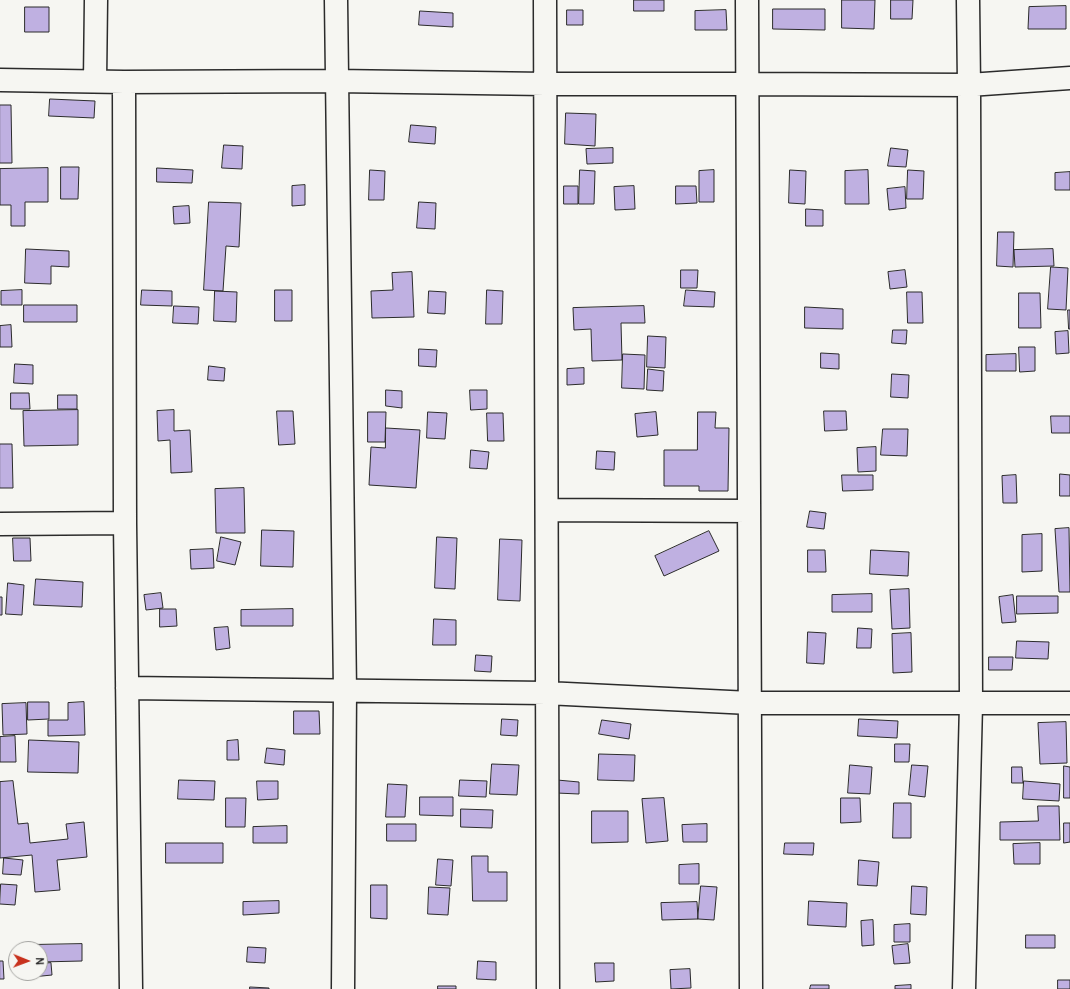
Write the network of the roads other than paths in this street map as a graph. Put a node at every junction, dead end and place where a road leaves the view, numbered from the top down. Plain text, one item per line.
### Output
1 (96, 0) edge
2 (336, 0) edge
3 (545, 0) edge
4 (747, 0) edge
5 (968, 0) edge
6 (1070, 78) edge
7 (0, 80) edge
8 (95, 81) junction
9 (336, 81) junction
10 (124, 82) junction
11 (545, 84) junction
12 (747, 84) junction
13 (969, 85) junction
14 (547, 510) junction
15 (749, 511) junction
16 (125, 523) junction
17 (0, 524) edge
18 (127, 688) junction
19 (345, 690) junction
20 (546, 693) junction
21 (750, 703) junction
22 (1070, 703) edge
23 (971, 704) junction
24 (131, 989) edge
25 (343, 989) edge
26 (548, 989) edge
27 (751, 989) edge
28 (964, 989) edge

1 - 8 street
2 - 9 street
3 - 11 street
4 - 12 street
5 - 13 street
6 - 13 street
7 - 8 street
8 - 10 street
9 - 10 street
9 - 11 street
9 - 19 street
10 - 16 street
11 - 12 street
11 - 14 street
12 - 13 street
12 - 15 street
13 - 23 street
14 - 15 street
14 - 20 street
15 - 21 street
16 - 17 street
16 - 18 street
18 - 19 street
18 - 24 street
19 - 20 street
19 - 25 street
20 - 21 street
20 - 26 street
21 - 23 street
21 - 27 street
22 - 23 street
23 - 28 street

